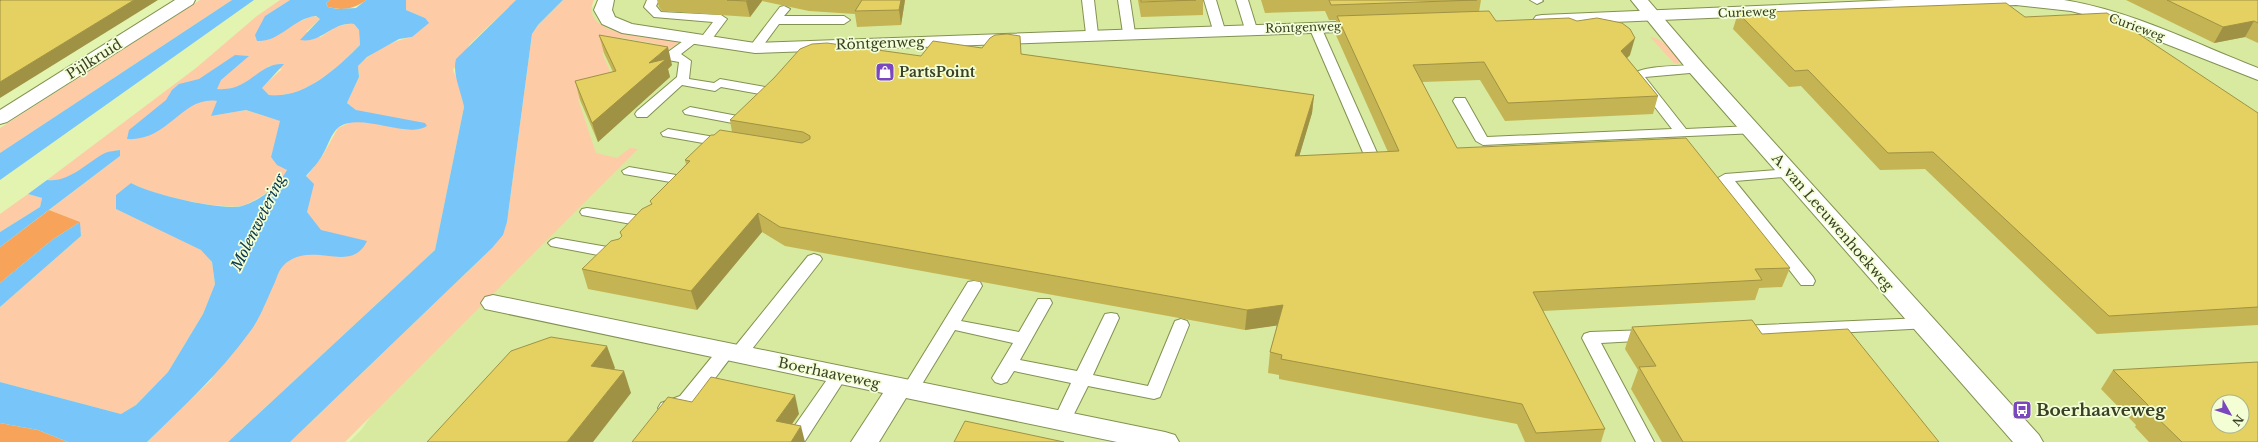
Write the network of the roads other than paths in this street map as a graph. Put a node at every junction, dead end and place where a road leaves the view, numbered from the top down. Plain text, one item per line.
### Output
1 (187, 0) edge
2 (606, 0) edge
3 (653, 0) edge
4 (1088, 0) edge
5 (1124, 0) edge
6 (1210, 0) edge
7 (1242, 0) edge
8 (1864, 4) edge
9 (1645, 8) edge
10 (784, 9) dead end
11 (776, 20) junction
12 (844, 20) dead end
13 (1527, 20) edge
14 (1386, 25) edge
15 (1315, 27) junction
16 (1251, 29) junction
17 (1219, 30) junction
18 (1129, 33) junction
19 (1092, 34) junction
20 (699, 39) junction
21 (755, 48) junction
22 (635, 51) edge
23 (670, 56) junction
24 (1697, 69) junction
25 (2258, 74) edge
26 (679, 81) junction
27 (771, 92) edge
28 (1460, 100) dead end
29 (690, 112) dead end
30 (642, 114) dead end
31 (0, 118) edge
32 (743, 121) edge
33 (1752, 130) junction
34 (668, 133) dead end
35 (1682, 133) junction
36 (737, 145) edge
37 (1375, 164) edge
38 (629, 171) dead end
39 (1790, 173) junction
40 (682, 180) edge
41 (587, 212) dead end
42 (648, 222) edge
43 (556, 242) dead end
44 (619, 254) edge
45 (814, 259) dead end
46 (1807, 281) dead end
47 (974, 286) dead end
48 (1044, 302) dead end
49 (493, 303) dead end
50 (1111, 318) dead end
51 (951, 324) junction
52 (1923, 324) junction
53 (1181, 325) dead end
54 (1842, 328) junction
55 (1724, 333) edge
56 (1660, 335) edge
57 (1023, 339) junction
58 (1856, 346) edge
59 (732, 353) junction
60 (839, 375) junction
61 (1082, 379) junction
62 (904, 389) junction
63 (656, 420) edge
64 (1062, 421) junction
65 (798, 436) edge
66 (865, 442) edge
67 (1165, 442) edge
68 (1645, 442) edge
69 (2029, 442) edge

1 - 31 street, Pijlkruid
2 - 20 street, Röntgenweg
3 - 20 lane
4 - 19 lane
5 - 18 lane
6 - 17 lane
7 - 16 lane
8 - 9 street, Curieweg
8 - 25 street, Curieweg
9 - 13 street
9 - 24 street, A. van Leeuwenhoekweg
10 - 11 lane
11 - 12 lane
11 - 21 lane
14 - 15 street, Röntgenweg
15 - 16 street, Röntgenweg
15 - 37 lane
16 - 17 street, Röntgenweg
17 - 18 street, Röntgenweg
18 - 19 street, Röntgenweg
19 - 21 street, Röntgenweg
20 - 21 street, Röntgenweg
20 - 23 lane
22 - 23 lane
23 - 26 lane
24 - 33 street, A. van Leeuwenhoekweg
24 - 35 lane
26 - 27 lane
26 - 30 lane
28 - 35 lane
29 - 32 lane
33 - 35 lane
33 - 39 street, A. van Leeuwenhoekweg
34 - 36 lane
38 - 40 lane
39 - 46 lane
39 - 52 street, A. van Leeuwenhoekweg
41 - 42 lane
43 - 44 lane
45 - 59 lane
47 - 51 lane
48 - 57 lane
49 - 59 street, Boerhaaveweg
50 - 61 lane
51 - 57 lane
51 - 62 lane
52 - 54 lane
52 - 69 street, A. van Leeuwenhoekweg
53 - 61 lane
54 - 55 lane
54 - 58 lane
56 - 68 lane
57 - 61 lane
59 - 60 street, Boerhaaveweg
59 - 63 lane
60 - 62 street, Boerhaaveweg
60 - 65 lane
61 - 64 lane
62 - 64 street, Boerhaaveweg
62 - 66 street
64 - 67 street, Boerhaaveweg

